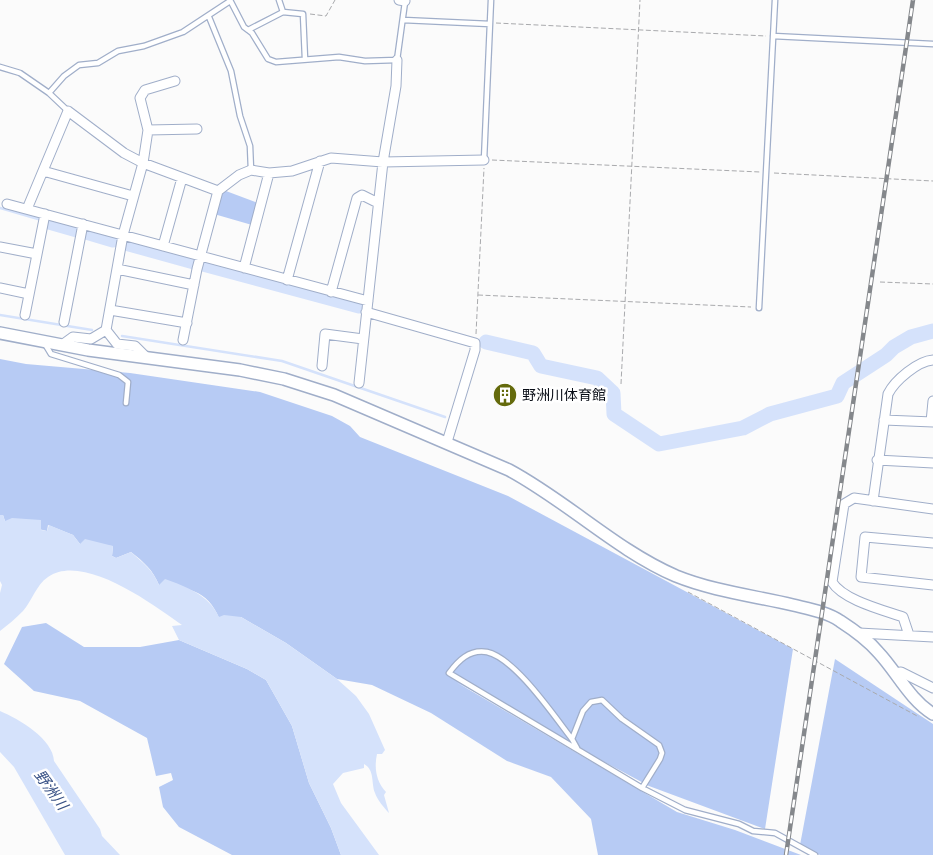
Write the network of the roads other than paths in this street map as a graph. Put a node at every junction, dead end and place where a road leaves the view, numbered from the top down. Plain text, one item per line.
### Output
1 (230, 0) edge
2 (279, 0) edge
3 (403, 0) edge
4 (491, 0) edge
5 (775, 0) edge
6 (284, 12) junction
7 (208, 18) junction
8 (402, 20) junction
9 (490, 24) junction
10 (248, 30) junction
11 (773, 36) junction
12 (933, 44) edge
13 (305, 59) junction
14 (397, 60) junction
15 (0, 67) edge
16 (175, 81) dead end
17 (49, 93) junction
18 (68, 112) junction
19 (197, 129) dead end
20 (148, 130) junction
21 (484, 160) joint
22 (320, 161) junction
23 (383, 162) junction
24 (143, 163) junction
25 (251, 170) junction
26 (43, 171) junction
27 (269, 173) junction
28 (182, 178) junction
29 (218, 191) junction
30 (133, 196) junction
31 (378, 203) junction
32 (7, 204) dead end
33 (28, 210) junction
34 (45, 214) junction
35 (83, 224) junction
36 (123, 235) junction
37 (163, 246) junction
38 (0, 247) edge
39 (37, 254) junction
40 (201, 256) junction
41 (244, 268) junction
42 (117, 269) junction
43 (287, 280) junction
44 (194, 285) junction
45 (0, 288) edge
46 (331, 292) junction
47 (29, 294) junction
48 (368, 301) junction
49 (759, 308) road end
50 (110, 310) junction
51 (366, 312) junction
52 (24, 315) dead end
53 (64, 322) dead end
54 (187, 322) junction
55 (106, 330) junction
56 (0, 333) edge
57 (363, 339) junction
58 (184, 340) dead end
59 (43, 341) junction
60 (62, 345) junction
61 (146, 357) junction
62 (933, 360) edge
63 (322, 366) dead end
64 (359, 383) dead end
65 (933, 401) edge
66 (126, 403) dead end
67 (884, 420) junction
68 (932, 422) edge
69 (447, 442) junction
70 (877, 460) junction
71 (933, 463) edge
72 (873, 501) junction
73 (933, 509) edge
74 (933, 542) edge
75 (933, 586) edge
76 (859, 633) junction
77 (909, 635) junction
78 (933, 637) edge
79 (895, 673) junction
80 (933, 688) edge
81 (928, 717) edge
82 (572, 738) junction
83 (578, 750) junction
84 (642, 788) junction
85 (815, 855) edge

1 - 7 lane
1 - 10 lane
2 - 6 lane
3 - 8 lane
4 - 9 lane
5 - 11 lane
6 - 10 lane
6 - 13 lane
7 - 17 lane
7 - 25 lane
8 - 9 lane
8 - 14 lane
9 - 21 lane
10 - 13 lane
11 - 12 lane
11 - 49 lane
13 - 14 lane
14 - 23 street
15 - 17 lane
16 - 20 street
17 - 18 lane
18 - 24 street
18 - 26 street
19 - 20 street
20 - 24 street
21 - 23 street
22 - 23 street
22 - 27 street
22 - 43 street
23 - 31 street
24 - 28 street
24 - 30 street
25 - 27 street
25 - 29 street
26 - 30 street
26 - 33 street
27 - 41 street
28 - 29 street
28 - 37 street
29 - 40 street
30 - 36 street
31 - 46 street
31 - 48 street
32 - 33 street
33 - 34 street
34 - 35 street
34 - 39 street
35 - 36 street
35 - 53 street
36 - 37 street
36 - 42 street
37 - 40 street
38 - 39 street
39 - 47 street
40 - 41 street
40 - 44 street
41 - 43 street
42 - 44 street
42 - 50 street
43 - 46 street
44 - 54 street
45 - 47 street
46 - 48 street
47 - 52 street
48 - 51 street
50 - 54 street
50 - 55 street
51 - 57 street
51 - 69 street
54 - 58 street
55 - 60 street
55 - 61 street
56 - 59 street
57 - 63 street
57 - 64 street
59 - 60 street
59 - 66 lane
60 - 61 street
61 - 69 street
62 - 67 street
65 - 68 street
67 - 68 street
67 - 70 street
69 - 76 street
70 - 71 street
70 - 72 street
72 - 73 street
72 - 77 street
74 - 75 street
76 - 77 street
76 - 79 street
77 - 78 street
79 - 80 street
79 - 81 street
82 - 83 lane
82 - 83 lane
82 - 84 lane
83 - 84 lane
84 - 85 lane

